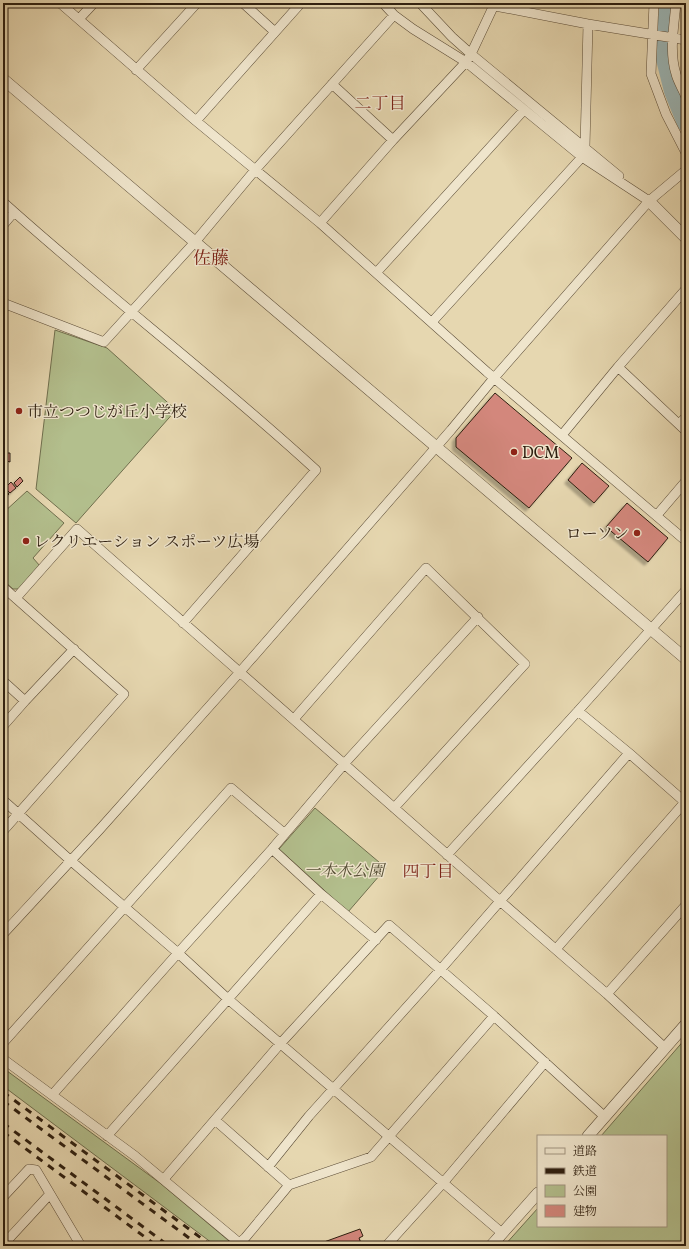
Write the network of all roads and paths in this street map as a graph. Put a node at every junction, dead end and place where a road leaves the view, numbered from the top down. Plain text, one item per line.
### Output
1 (60, 3) edge
2 (94, 3) edge
3 (197, 3) edge
4 (243, 3) edge
5 (301, 3) edge
6 (383, 3) edge
7 (420, 3) edge
8 (654, 3) edge
9 (676, 3) edge
10 (495, 4) edge
11 (394, 15) junction
12 (79, 19) junction
13 (588, 24) junction
14 (275, 32) junction
15 (652, 34) junction
16 (673, 38) junction
17 (686, 40) edge
18 (471, 54) junction
19 (466, 62) junction
20 (136, 70) junction
21 (3, 78) edge
22 (332, 84) junction
23 (686, 97) edge
24 (524, 110) junction
25 (196, 121) junction
26 (393, 140) junction
27 (585, 147) junction
28 (686, 152) edge
29 (582, 157) junction
30 (256, 169) junction
31 (686, 170) edge
32 (3, 202) edge
33 (649, 202) junction
34 (14, 212) junction
35 (320, 223) junction
36 (3, 225) edge
37 (686, 238) edge
38 (195, 242) junction
39 (376, 273) junction
40 (686, 289) edge
41 (3, 303) edge
42 (132, 312) junction
43 (432, 322) junction
44 (618, 368) junction
45 (494, 378) junction
46 (686, 417) edge
47 (683, 427) edge
48 (562, 435) junction
49 (436, 446) junction
50 (686, 481) edge
51 (656, 515) junction
52 (686, 541) edge
53 (3, 587) edge
54 (686, 590) edge
55 (16, 598) junction
56 (478, 617) junction
57 (183, 623) junction
58 (650, 630) junction
59 (74, 649) junction
60 (686, 659) edge
61 (239, 673) junction
62 (3, 682) edge
63 (25, 701) junction
64 (578, 711) junction
65 (294, 719) junction
66 (3, 726) edge
67 (629, 753) junction
68 (344, 764) junction
69 (3, 800) edge
70 (685, 802) edge
71 (394, 808) junction
72 (18, 813) junction
73 (3, 831) edge
74 (285, 834) junction
75 (272, 849) junction
76 (448, 855) junction
77 (70, 860) junction
78 (321, 894) junction
79 (500, 902) junction
80 (686, 905) edge
81 (125, 907) junction
82 (3, 934) edge
83 (376, 940) junction
84 (556, 950) junction
85 (178, 953) junction
86 (441, 969) junction
87 (607, 994) junction
88 (228, 999) junction
89 (494, 1016) junction
90 (686, 1024) edge
91 (3, 1043) edge
92 (280, 1044) junction
93 (665, 1048) junction
94 (3, 1059) edge
95 (545, 1062) junction
96 (334, 1089) junction
97 (53, 1094) junction
98 (605, 1117) junction
99 (215, 1120) junction
100 (589, 1135) edge
101 (108, 1136) junction
102 (388, 1136) junction
103 (268, 1167) junction
104 (164, 1179) junction
105 (442, 1183) junction
106 (289, 1185) junction
107 (50, 1194) junction
108 (537, 1194) edge
109 (3, 1197) edge
110 (502, 1233) junction
111 (241, 1244) edge
112 (3, 1245) edge
113 (82, 1246) edge
114 (386, 1246) edge
115 (491, 1246) edge

1 - 12 street
2 - 12 street
3 - 20 street
4 - 14 street
5 - 14 street
6 - 11 street
7 - 18 street
8 - 15 street
9 - 16 street
10 - 13 street
10 - 18 street
11 - 19 street
11 - 22 street
12 - 20 street
13 - 15 street
13 - 27 street
14 - 25 street
15 - 16 street
15 - 28 street
16 - 17 street
16 - 23 street
18 - 19 street
18 - 27 street
19 - 24 street
19 - 26 street
20 - 25 street
21 - 38 street
22 - 26 street
22 - 30 street
24 - 29 street
24 - 39 street
25 - 30 street
26 - 35 street
27 - 33 street
29 - 33 street
29 - 43 street
30 - 35 street
30 - 38 street
31 - 33 street
32 - 34 street
33 - 37 street
33 - 45 street
34 - 36 street
34 - 42 street
35 - 39 street
38 - 42 street
38 - 49 street
39 - 43 street
40 - 44 street
41 - 42 street
42 - 57 street
43 - 45 street
44 - 47 street
44 - 48 street
45 - 48 street
45 - 49 street
46 - 47 street
48 - 51 street
49 - 58 street
49 - 61 street
50 - 51 street
51 - 52 street
53 - 55 street
54 - 58 street
55 - 57 street
55 - 59 street
56 - 65 street
56 - 68 street
56 - 71 street
57 - 61 street
58 - 60 street
58 - 64 street
59 - 63 street
59 - 72 street
61 - 65 street
61 - 77 street
62 - 63 street
63 - 66 street
64 - 67 street
64 - 76 street
65 - 68 street
67 - 70 street
67 - 79 street
68 - 71 street
68 - 74 street
69 - 72 street
70 - 84 street
71 - 76 street
72 - 73 street
72 - 77 street
74 - 75 street
74 - 81 street
75 - 78 street
75 - 85 street
76 - 79 street
77 - 81 street
77 - 82 street
78 - 83 street
78 - 88 street
79 - 84 street
79 - 86 street
80 - 87 street
81 - 85 street
81 - 91 street
83 - 86 street
83 - 92 street
84 - 87 street
85 - 88 street
85 - 97 street
86 - 89 street
86 - 96 street
87 - 93 street
88 - 92 street
88 - 101 street
89 - 95 street
89 - 102 street
90 - 93 street
92 - 96 street
92 - 99 street
93 - 98 street
94 - 97 street
95 - 98 street
95 - 105 street
96 - 102 street
96 - 103 street
97 - 101 street
98 - 100 street
99 - 103 street
99 - 104 street
101 - 104 street
102 - 105 street
102 - 106 street
103 - 106 street
104 - 111 street
105 - 110 street
105 - 114 street
106 - 111 street
107 - 109 street
107 - 112 street
107 - 113 street
108 - 110 street
110 - 115 street

